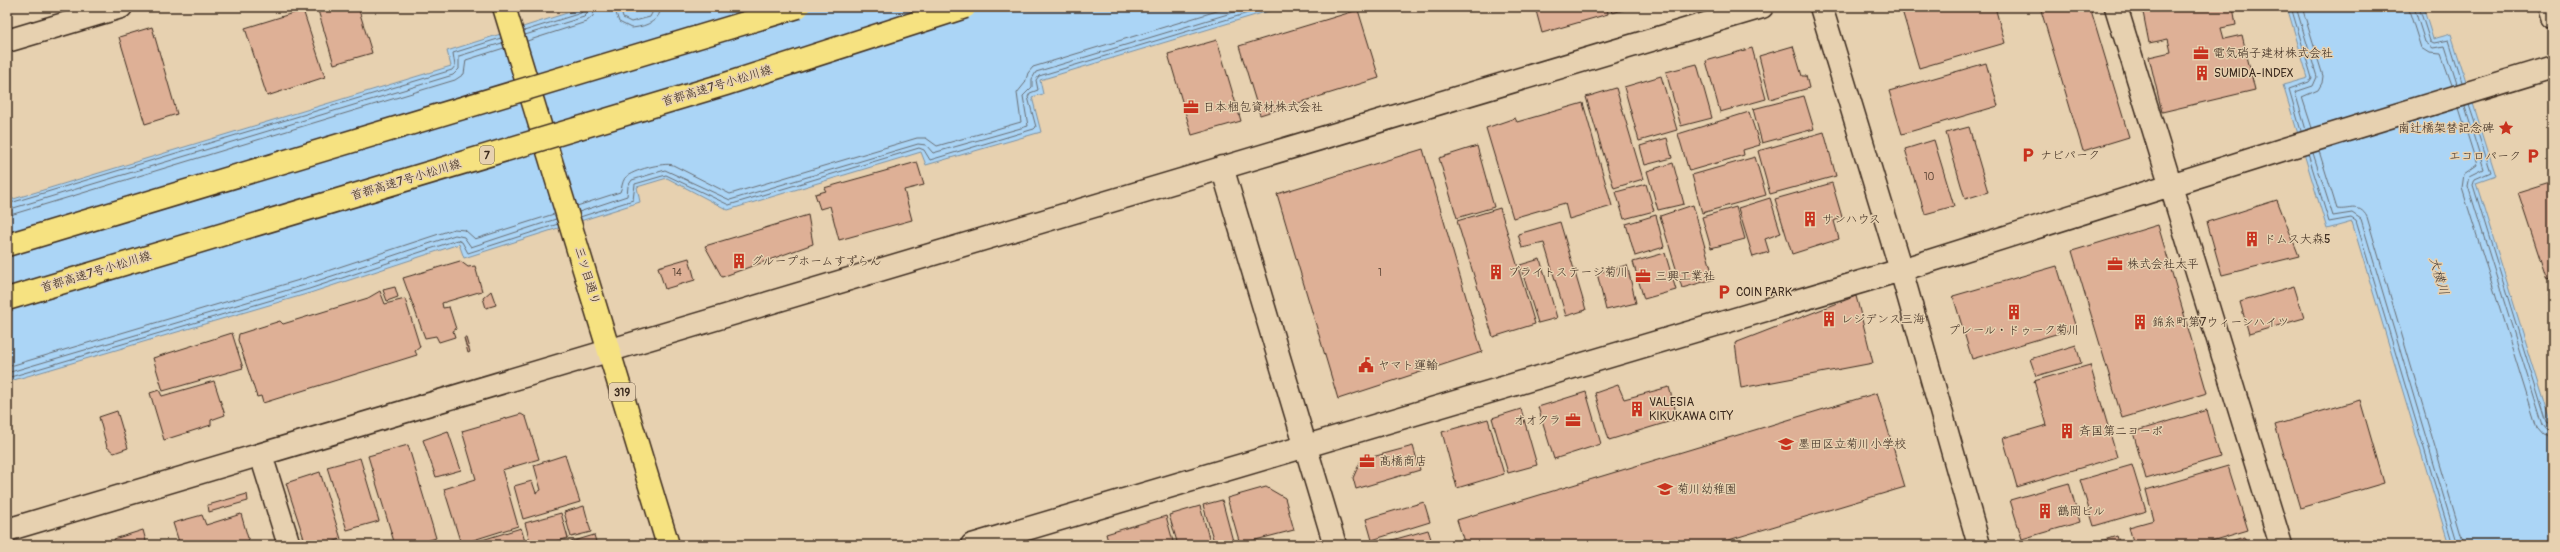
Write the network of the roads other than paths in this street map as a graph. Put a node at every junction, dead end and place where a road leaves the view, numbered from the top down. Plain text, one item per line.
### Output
1 (120, 7) edge
2 (504, 7) edge
3 (798, 7) edge
4 (965, 7) edge
5 (1762, 7) edge
6 (1821, 7) edge
7 (2116, 7) edge
8 (2550, 7) edge
9 (2553, 17) edge
10 (7, 41) edge
11 (2553, 67) edge
12 (1222, 167) junction
13 (2171, 185) junction
14 (7, 245) edge
15 (1901, 270) junction
16 (7, 299) edge
17 (610, 351) junction
18 (1305, 447) junction
19 (262, 455) junction
20 (7, 530) edge
21 (289, 545) edge
22 (668, 545) edge
23 (972, 545) edge
24 (1335, 545) edge
25 (1979, 545) edge
26 (2281, 545) edge

1 - 10 street
2 - 17 main road, 三ツ目通り / 319
3 - 14 main road, bridge
4 - 16 main road, 首都高速7号小松川線 / 7, bridge
5 - 12 street
6 - 15 street
7 - 13 street
8 - 9 street
11 - 13 street
12 - 17 street
12 - 18 street
13 - 15 street
13 - 26 street
15 - 18 street
15 - 25 street
17 - 19 street
17 - 22 main road, 三ツ目通り / 319
18 - 23 street
18 - 24 street
19 - 20 street
19 - 21 street

